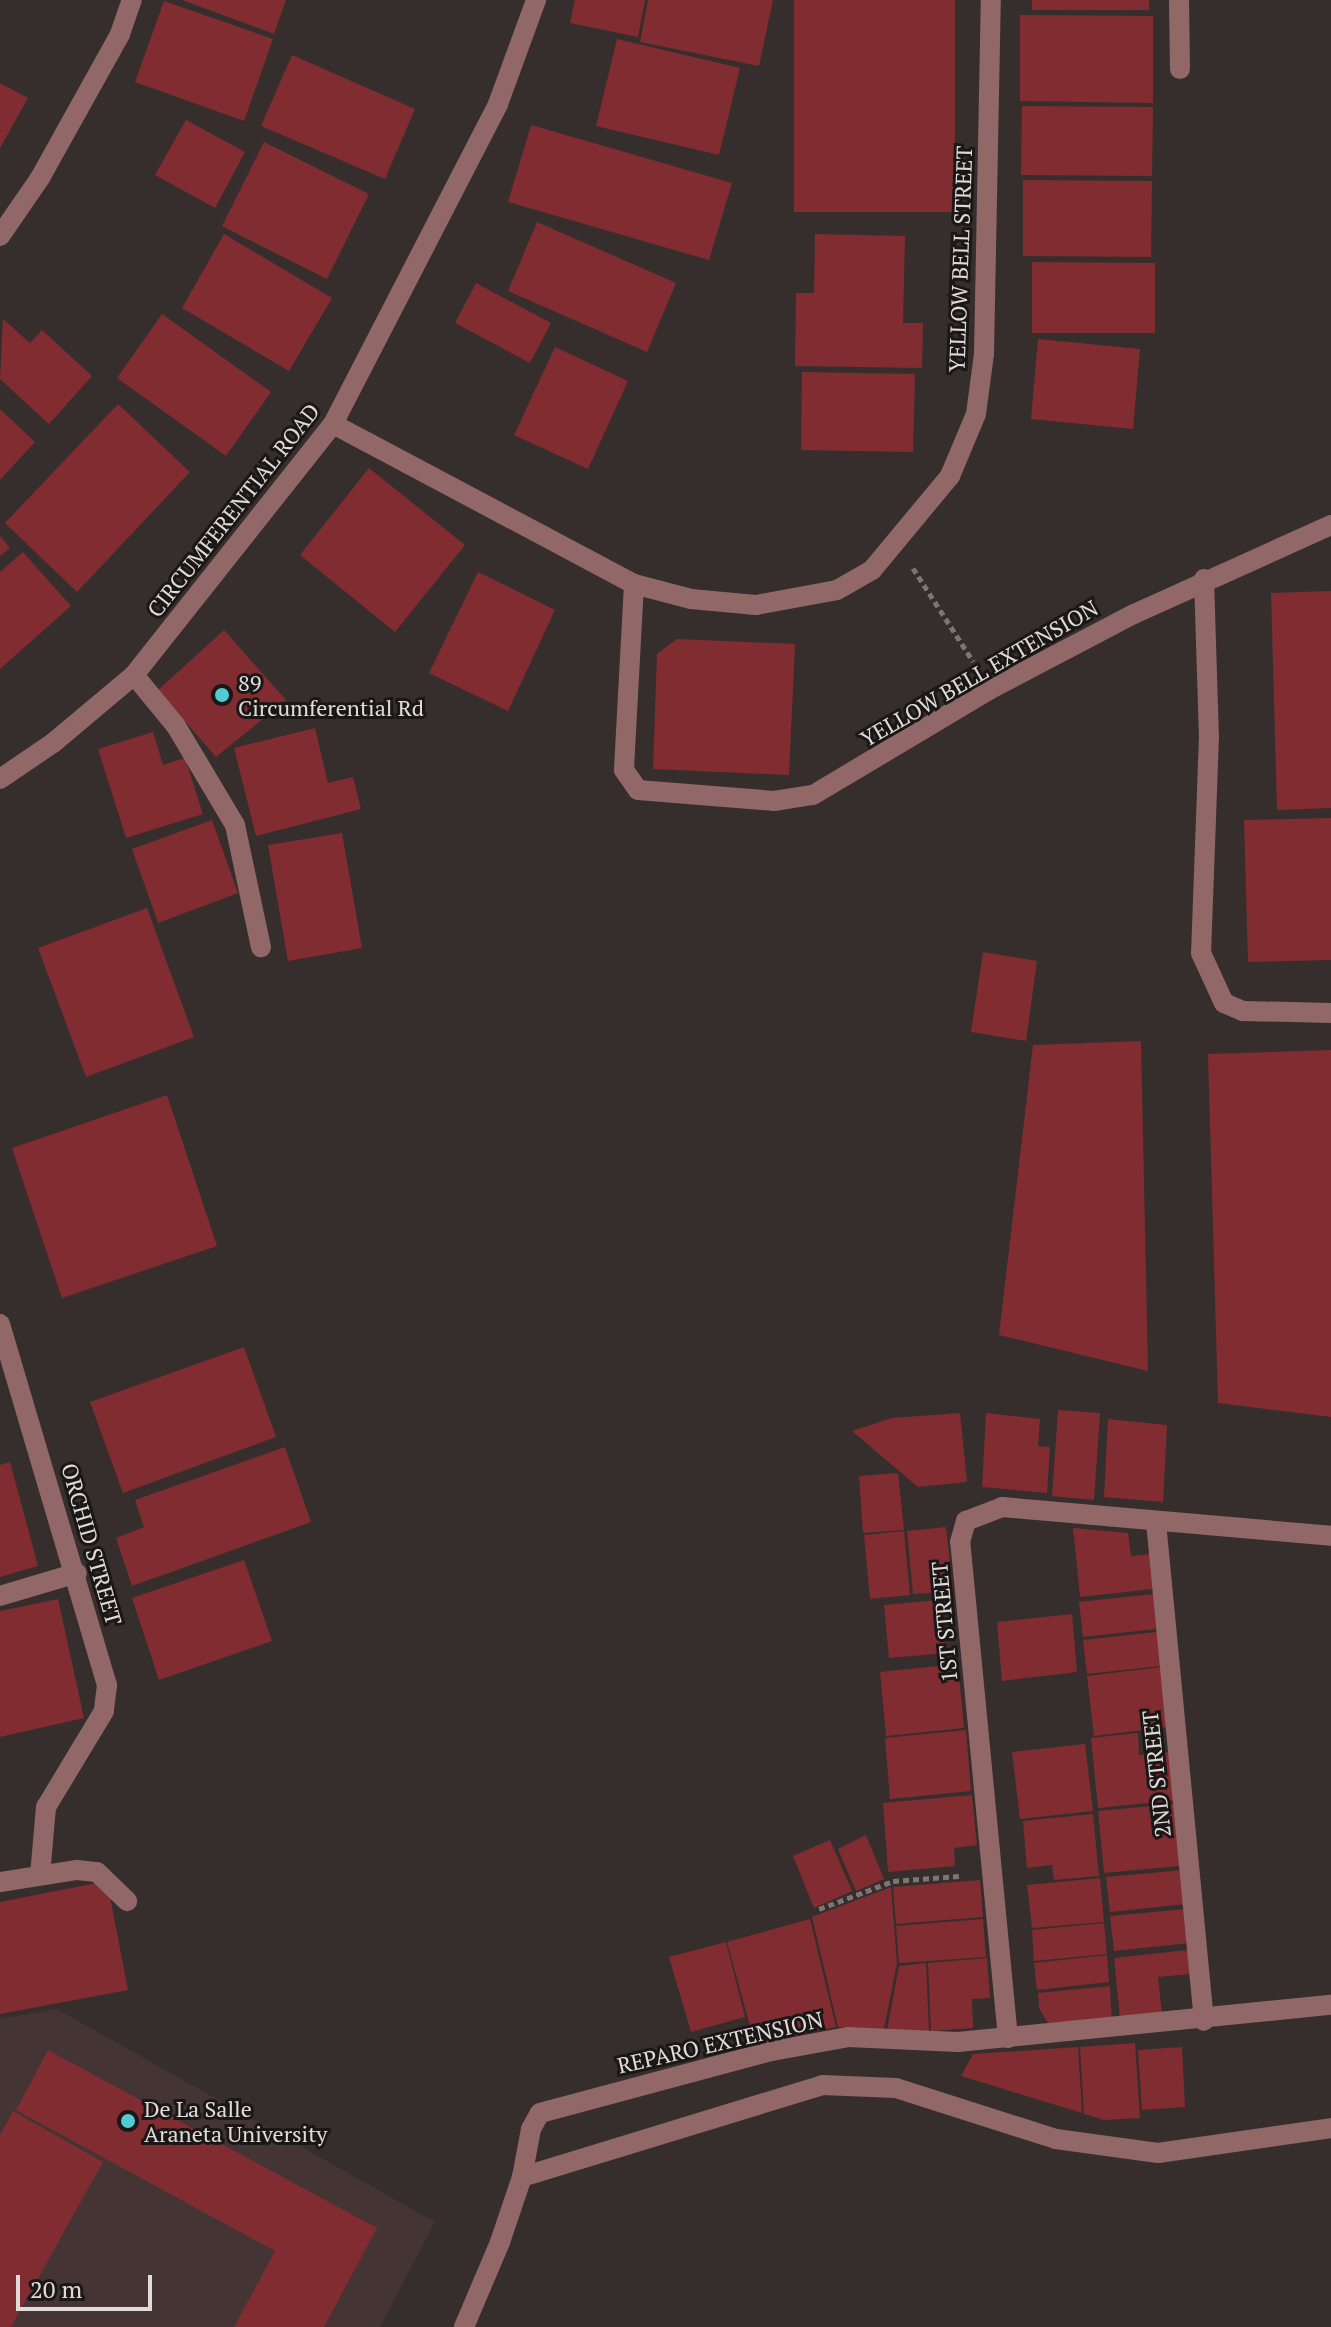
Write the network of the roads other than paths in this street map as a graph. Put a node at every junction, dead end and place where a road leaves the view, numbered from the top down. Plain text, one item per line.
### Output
1 (132, 0) edge
2 (536, 0) edge
3 (991, 0) edge
4 (1179, 0) edge
5 (1180, 69) dead end
6 (0, 236) edge
7 (333, 424) junction
8 (1331, 525) edge
9 (1204, 579) junction
10 (634, 584) junction
11 (134, 675) junction
12 (0, 779) edge
13 (261, 947) dead end
14 (1331, 1013) edge
15 (0, 1324) edge
16 (1156, 1522) junction
17 (1331, 1536) edge
18 (77, 1573) junction
19 (0, 1596) edge
20 (40, 1875) junction
21 (0, 1882) edge
22 (127, 1901) dead end
23 (1331, 2005) edge
24 (1204, 2021) junction
25 (1008, 2038) junction
26 (1331, 2128) edge
27 (522, 2177) junction
28 (464, 2327) edge

1 - 6 street
2 - 7 street, CIRCUMFERENTIAL ROAD
3 - 10 street, YELLOW BELL STREET
4 - 5 street
7 - 10 street, YELLOW BELL STREET
7 - 11 street, CIRCUMFERENTIAL ROAD
8 - 9 street, YELLOW BELL EXTENSION
9 - 10 street, YELLOW BELL EXTENSION
9 - 14 street
11 - 12 street, CIRCUMFERENTIAL ROAD
11 - 13 street
15 - 18 street, ORCHID STREET
16 - 17 street, 1ST STREET
16 - 24 street, 2ND STREET
16 - 25 street, 1ST STREET
18 - 19 street
18 - 20 street, ORCHID STREET
20 - 21 street
20 - 22 street
23 - 24 street, REPARO EXTENSION
24 - 25 street, REPARO EXTENSION
25 - 27 street, REPARO EXTENSION
26 - 27 street
27 - 28 street, REPARO EXTENSION

